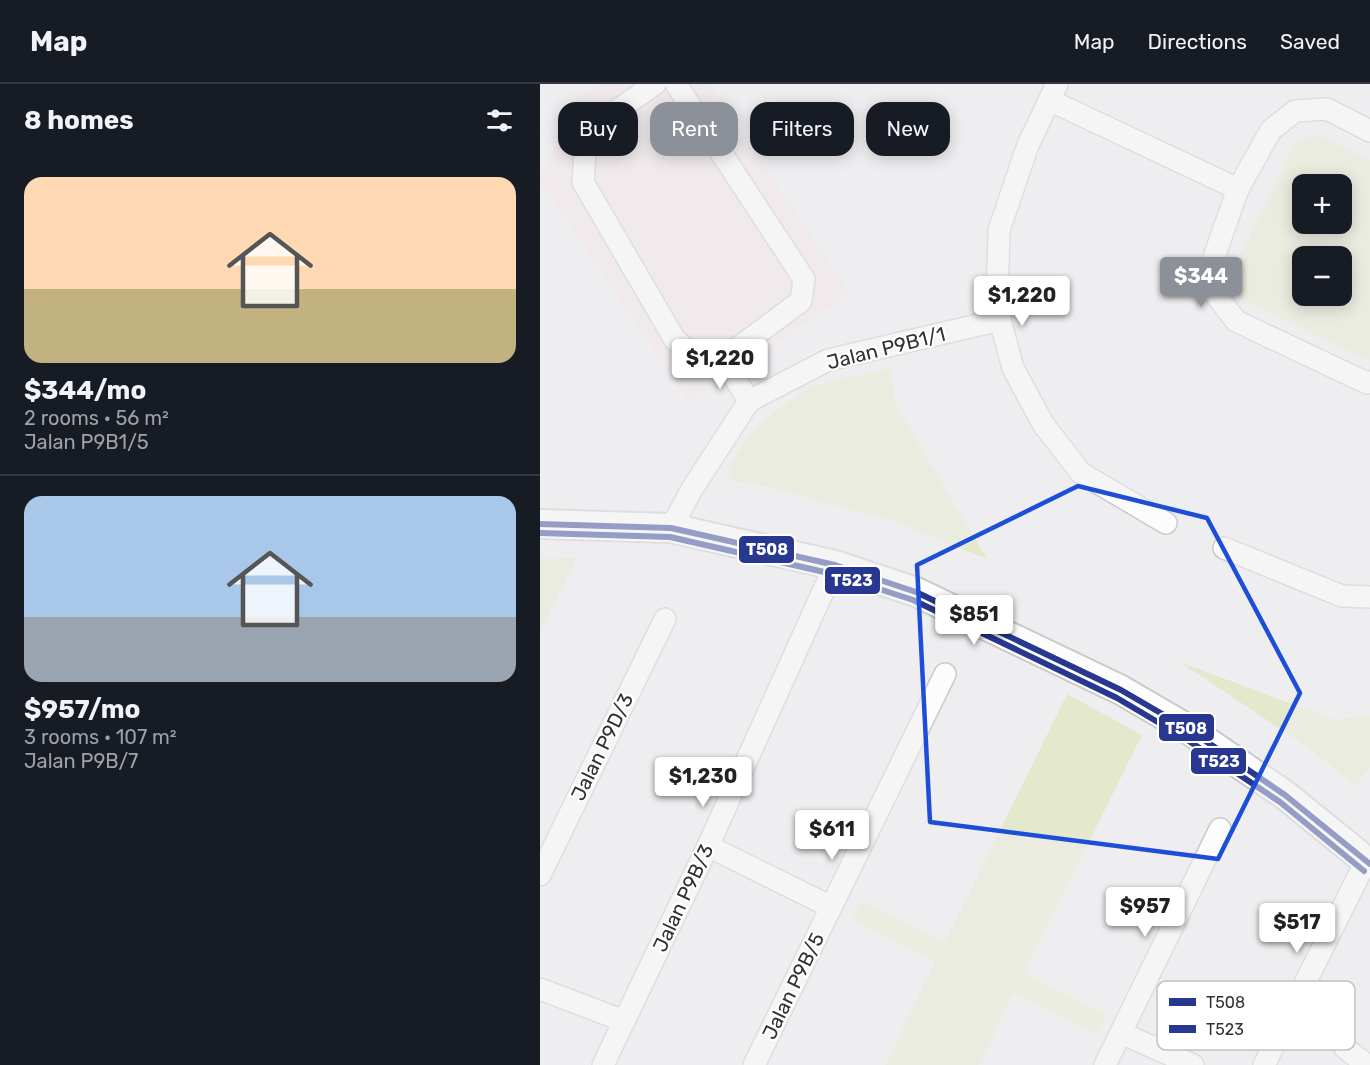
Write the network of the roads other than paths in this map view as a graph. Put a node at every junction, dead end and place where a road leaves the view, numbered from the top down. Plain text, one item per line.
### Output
1 (655, 84) edge
2 (676, 84) edge
3 (1053, 92) edge
4 (1370, 130) edge
5 (1238, 189) junction
6 (1000, 320) junction
7 (723, 359) junction
8 (1370, 382) edge
9 (749, 401) junction
10 (1166, 523) dead end
11 (540, 524) edge
12 (671, 528) junction
13 (1224, 548) dead end
14 (835, 565) junction
15 (1370, 597) edge
16 (665, 620) dead end
17 (945, 674) dead end
18 (1220, 829) dead end
19 (708, 846) junction
20 (1368, 863) edge
21 (540, 875) edge
22 (831, 907) junction
23 (1307, 981) edge
24 (540, 989) edge
25 (624, 1021) junction
26 (1121, 1032) junction
27 (1157, 1048) edge
28 (1160, 1050) edge
29 (1272, 1050) edge
30 (1349, 1050) edge
31 (603, 1065) edge
32 (754, 1065) edge
33 (1105, 1065) edge
34 (1193, 1065) edge
35 (1264, 1065) edge
36 (1367, 1065) edge

1 - 7 street
2 - 7 street
3 - 5 street
3 - 6 street
4 - 5 street
5 - 8 street
6 - 9 street, Jalan P9B1/1
6 - 10 street
7 - 9 street
9 - 12 street, Jalan P9B1/1
11 - 12 street
12 - 14 street
13 - 15 street
14 - 19 street, Jalan P9B/3
14 - 20 street
16 - 21 street, Jalan P9D/3
17 - 22 street, Jalan P9B/5
18 - 26 street
19 - 22 street
19 - 25 street, Jalan P9B/3
20 - 23 street
22 - 32 street, Jalan P9B/5
24 - 25 street
25 - 31 street, Jalan P9B/3
26 - 27 street
26 - 33 street
28 - 34 street
29 - 35 street
30 - 36 street

